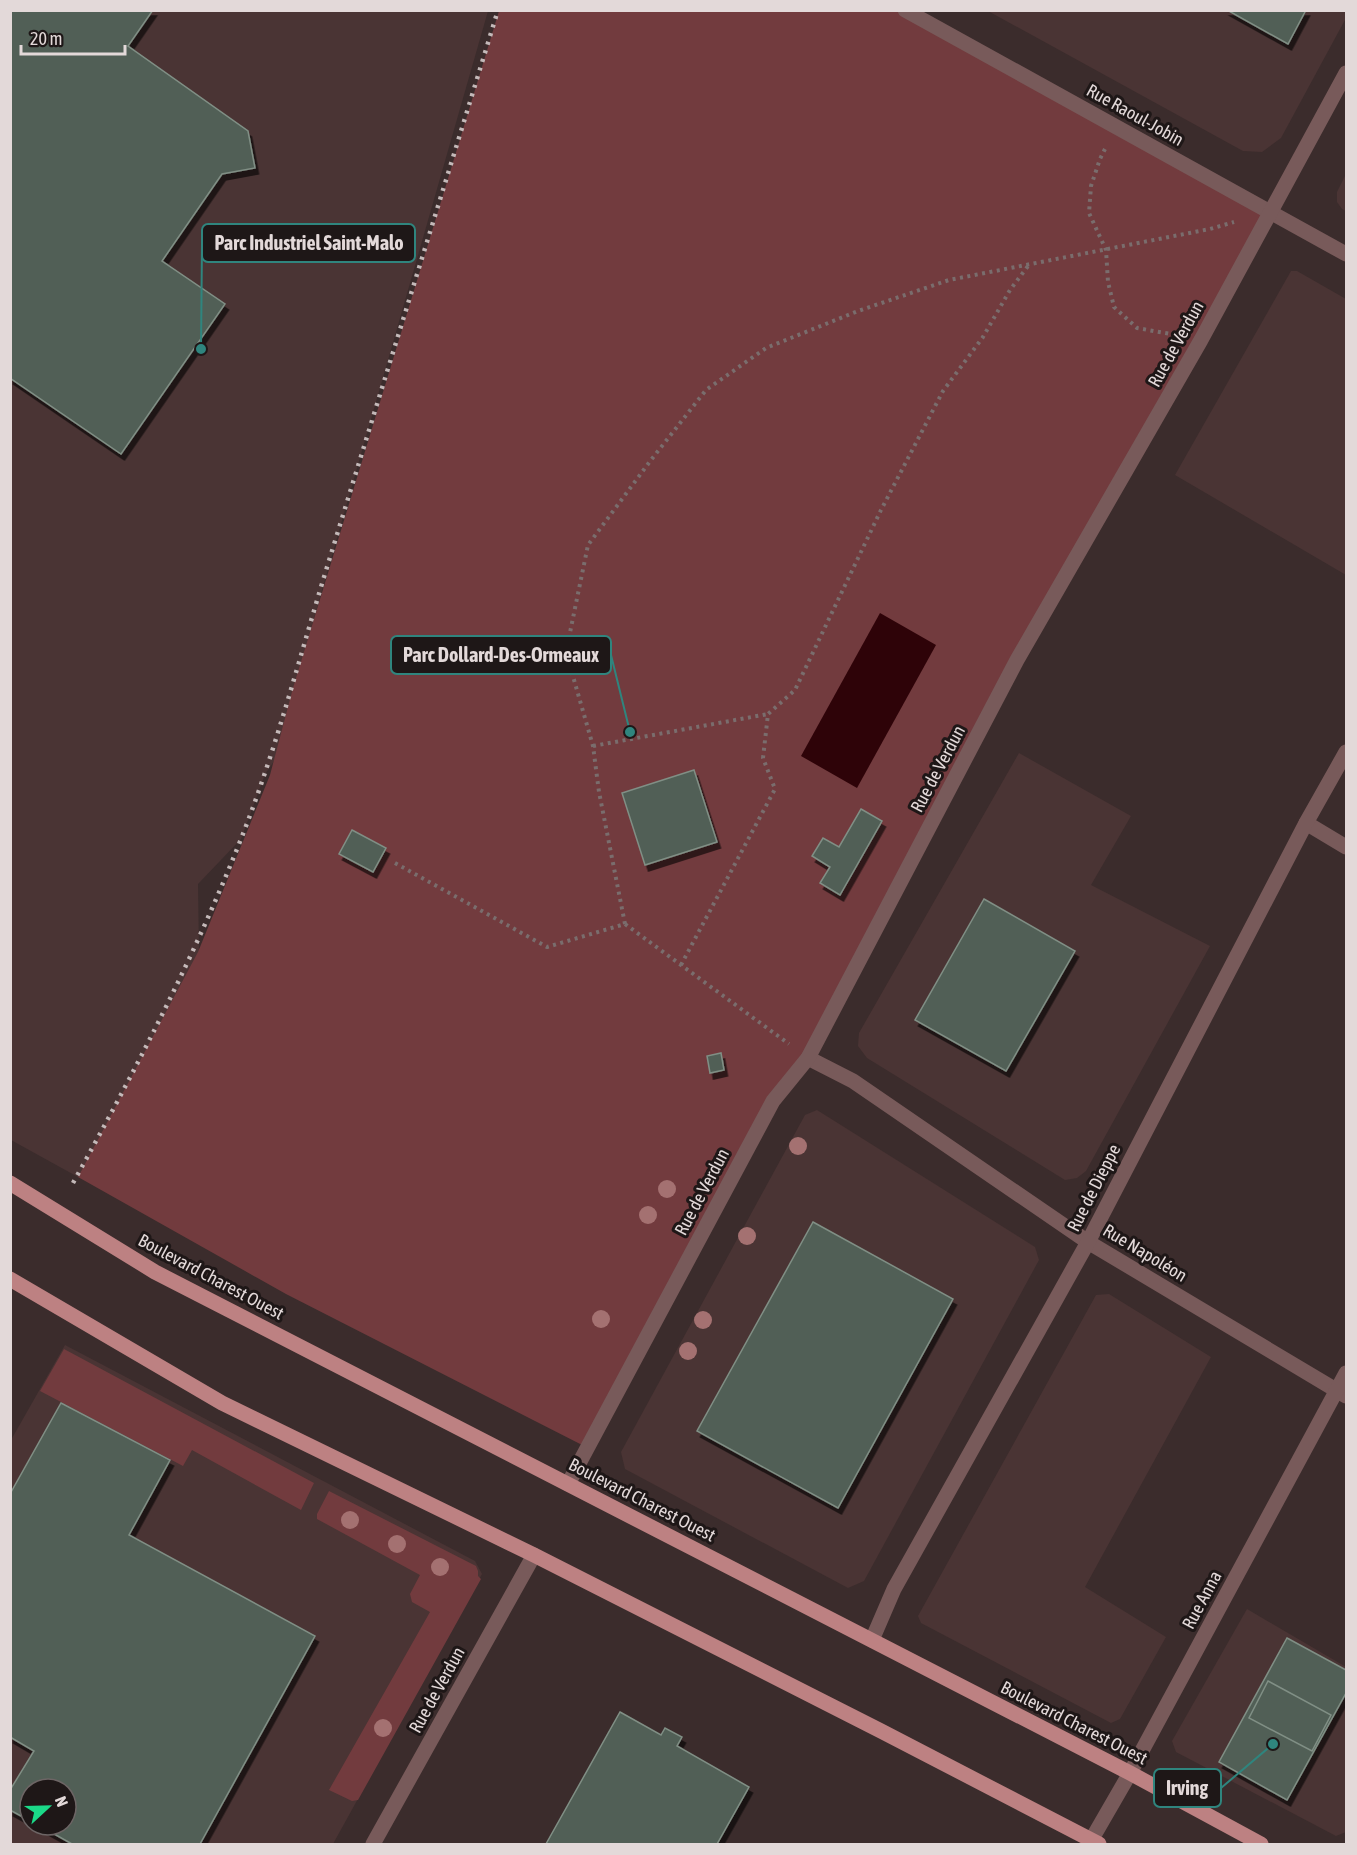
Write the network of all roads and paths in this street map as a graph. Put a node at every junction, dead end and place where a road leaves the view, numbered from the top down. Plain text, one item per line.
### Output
1 (905, 10) edge
2 (1347, 73) edge
3 (1117, 127) junction
4 (1270, 211) junction
5 (1106, 250) junction
6 (1347, 254) edge
7 (1028, 265) junction
8 (1201, 340) junction
9 (768, 714) junction
10 (593, 746) junction
11 (1347, 752) edge
12 (1305, 823) junction
13 (1347, 847) edge
14 (395, 863) dead end
15 (626, 924) junction
16 (681, 965) junction
17 (808, 1058) junction
18 (10, 1183) edge
19 (1088, 1242) junction
20 (10, 1279) edge
21 (1347, 1373) edge
22 (1342, 1393) edge
23 (568, 1484) junction
24 (534, 1555) junction
25 (872, 1640) junction
26 (1130, 1773) junction
27 (1093, 1843) edge
28 (374, 1845) edge
29 (1261, 1845) edge

1 - 3 street, Rue Raoul-Jobin
2 - 4 street, Rue de Verdun
3 - 4 street, Rue Raoul-Jobin
3 - 5 path
4 - 5 path
4 - 6 street, Rue Raoul-Jobin
4 - 8 street, Rue de Verdun
5 - 7 path
5 - 8 path
7 - 9 path
7 - 10 path
8 - 17 street, Rue de Verdun
9 - 10 path
9 - 16 path
10 - 15 path
11 - 12 street, Rue de Dieppe
12 - 13 street
12 - 19 street, Rue de Dieppe
14 - 15 path
15 - 16 path
16 - 17 path
17 - 19 street, Rue Napoléon
17 - 23 street, Rue de Verdun
18 - 23 main road, Boulevard Charest Ouest
19 - 22 street, Rue Napoléon
19 - 25 street, Rue de Dieppe
20 - 24 main road
21 - 22 street, Rue Anna
22 - 26 street, Rue Anna
23 - 25 main road, Boulevard Charest Ouest
24 - 27 main road
24 - 28 street, Rue de Verdun
25 - 26 main road, Boulevard Charest Ouest
26 - 27 street, Rue Anna
26 - 29 main road, Boulevard Charest Ouest

